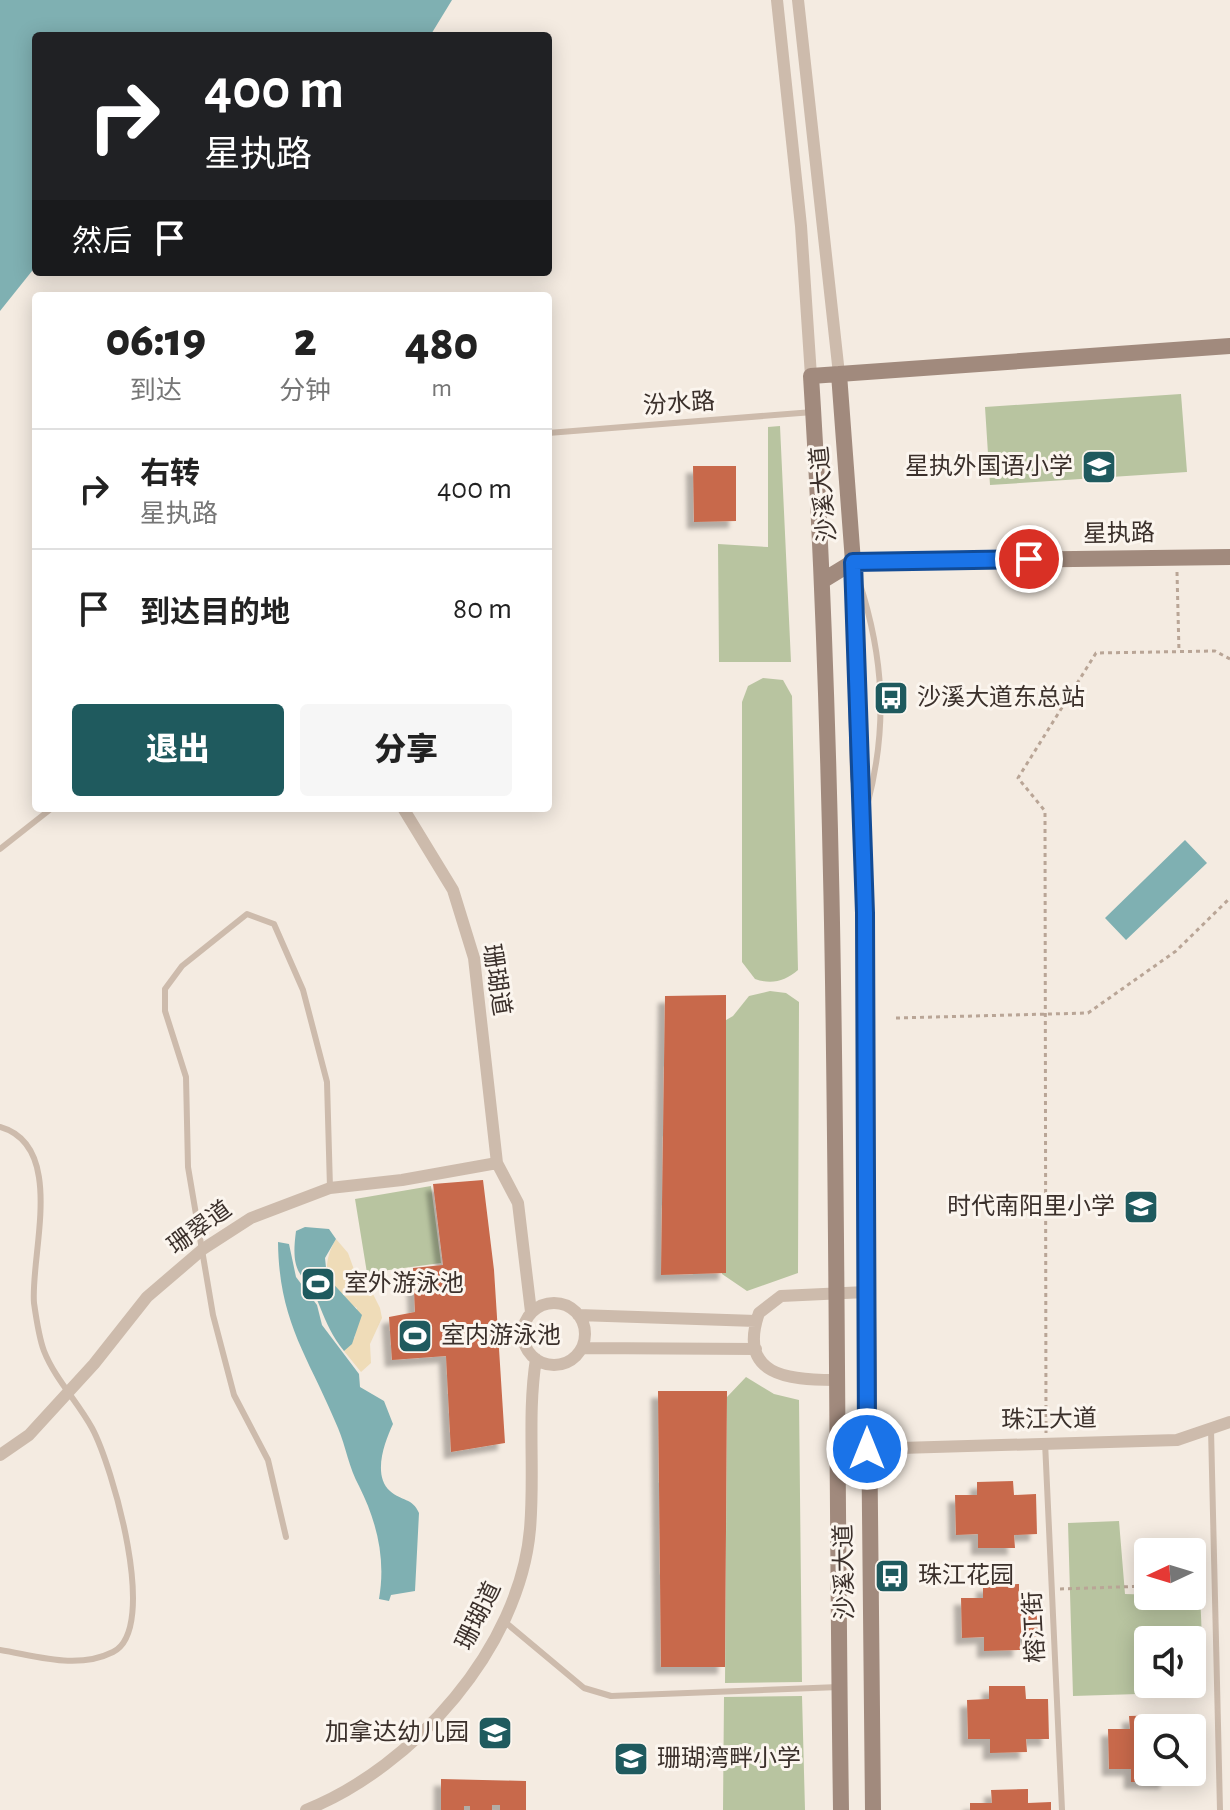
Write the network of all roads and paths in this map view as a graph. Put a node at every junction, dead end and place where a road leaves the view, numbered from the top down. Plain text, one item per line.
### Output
1 (777, 0) edge
2 (798, 0) edge
3 (1230, 346) edge
4 (839, 374) junction
5 (811, 376) junction
6 (813, 412) junction
7 (552, 433) edge
8 (1176, 557) junction
9 (1230, 557) edge
10 (853, 562) junction
11 (822, 581) junction
12 (1179, 652) junction
13 (1230, 659) edge
14 (47, 812) edge
15 (405, 812) edge
16 (863, 820) junction
17 (0, 849) edge
18 (1230, 898) edge
19 (1045, 1016) junction
20 (896, 1018) dead end
21 (0, 1127) edge
22 (497, 1163) junction
23 (330, 1188) junction
24 (203, 1249) junction
25 (834, 1292) junction
26 (866, 1292) junction
27 (531, 1312) junction
28 (578, 1315) junction
29 (756, 1321) junction
30 (582, 1348) junction
31 (756, 1349) junction
32 (536, 1359) junction
33 (834, 1380) junction
34 (68, 1391) junction
35 (1230, 1422) edge
36 (1211, 1429) junction
37 (1045, 1442) junction
38 (867, 1449) junction
39 (0, 1455) edge
40 (286, 1537) dead end
41 (1134, 1587) edge
42 (1052, 1590) junction
43 (505, 1622) junction
44 (0, 1650) edge
45 (839, 1687) junction
46 (306, 1810) edge
47 (841, 1810) edge
48 (873, 1810) edge
49 (1062, 1810) edge
50 (1220, 1810) edge

1 - 5 street
2 - 4 street
3 - 4 main road
4 - 5 main road
4 - 10 main road, 沙溪大道
5 - 6 main road, 沙溪大道
6 - 7 lane, 汾水路
6 - 11 main road, 沙溪大道
8 - 9 main road, 星执路
8 - 10 main road, 星执路
8 - 12 path
10 - 11 main road
10 - 16 main road, 沙溪大道
10 - 16 lane
11 - 25 main road, 沙溪大道
12 - 13 path
12 - 19 path
14 - 17 lane
15 - 22 street, 珊瑚道
16 - 26 main road, 沙溪大道
18 - 19 path
19 - 20 path
19 - 37 path
21 - 34 lane
22 - 23 street, 珊翠道
22 - 27 street, 珊瑚道
23 - 24 street, 珊翠道
23 - 24 lane
24 - 34 street, 珊翠道
24 - 40 lane
25 - 26 street
25 - 29 street
25 - 33 main road, 沙溪大道
26 - 38 main road, 沙溪大道
27 - 28 street
27 - 32 street
28 - 29 street
28 - 30 street
29 - 31 street
30 - 31 street
30 - 32 street
31 - 33 street
32 - 43 street, 珊瑚道
33 - 45 main road, 沙溪大道
34 - 39 street, 珊翠道
34 - 44 lane
35 - 36 street, 珠江大道
36 - 37 street, 珠江大道
36 - 50 lane
37 - 38 street, 珠江大道
37 - 42 lane, 榕江街
38 - 48 main road, 沙溪大道
41 - 42 path
42 - 49 lane, 榕江街
43 - 45 lane
43 - 46 street, 珊瑚道
45 - 47 main road, 沙溪大道

